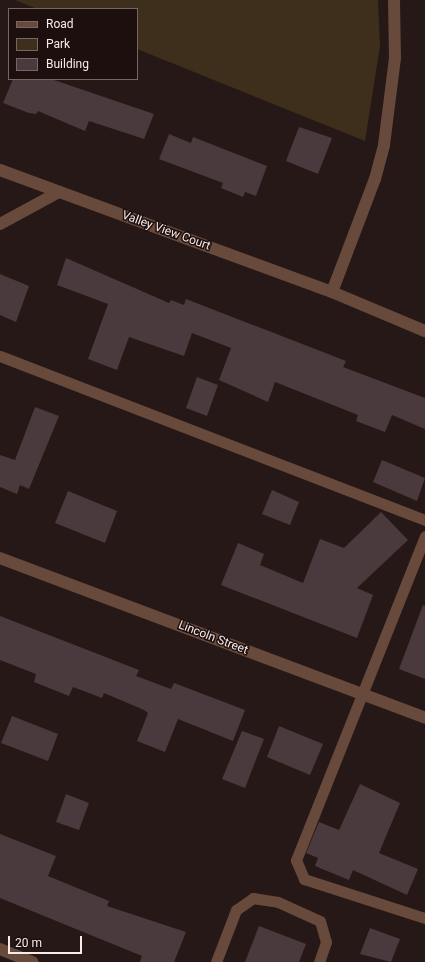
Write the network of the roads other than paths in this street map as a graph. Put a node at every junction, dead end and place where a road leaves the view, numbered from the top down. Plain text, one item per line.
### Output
1 (394, 0) edge
2 (0, 170) edge
3 (59, 192) junction
4 (0, 224) edge
5 (332, 292) junction
6 (425, 331) edge
7 (0, 356) edge
8 (425, 520) edge
9 (425, 536) edge
10 (0, 558) edge
11 (363, 694) junction
12 (425, 718) edge
13 (425, 918) edge
14 (0, 949) edge
15 (33, 962) edge
16 (216, 962) edge
17 (319, 962) edge

1 - 5 street
2 - 3 street, Valley View Court
3 - 4 street
3 - 5 street, Valley View Court
5 - 6 street, Valley View Court
7 - 8 lane
9 - 11 lane
10 - 11 street, Lincoln Street
11 - 12 street, Lincoln Street
11 - 13 lane
14 - 15 street
16 - 17 lane

